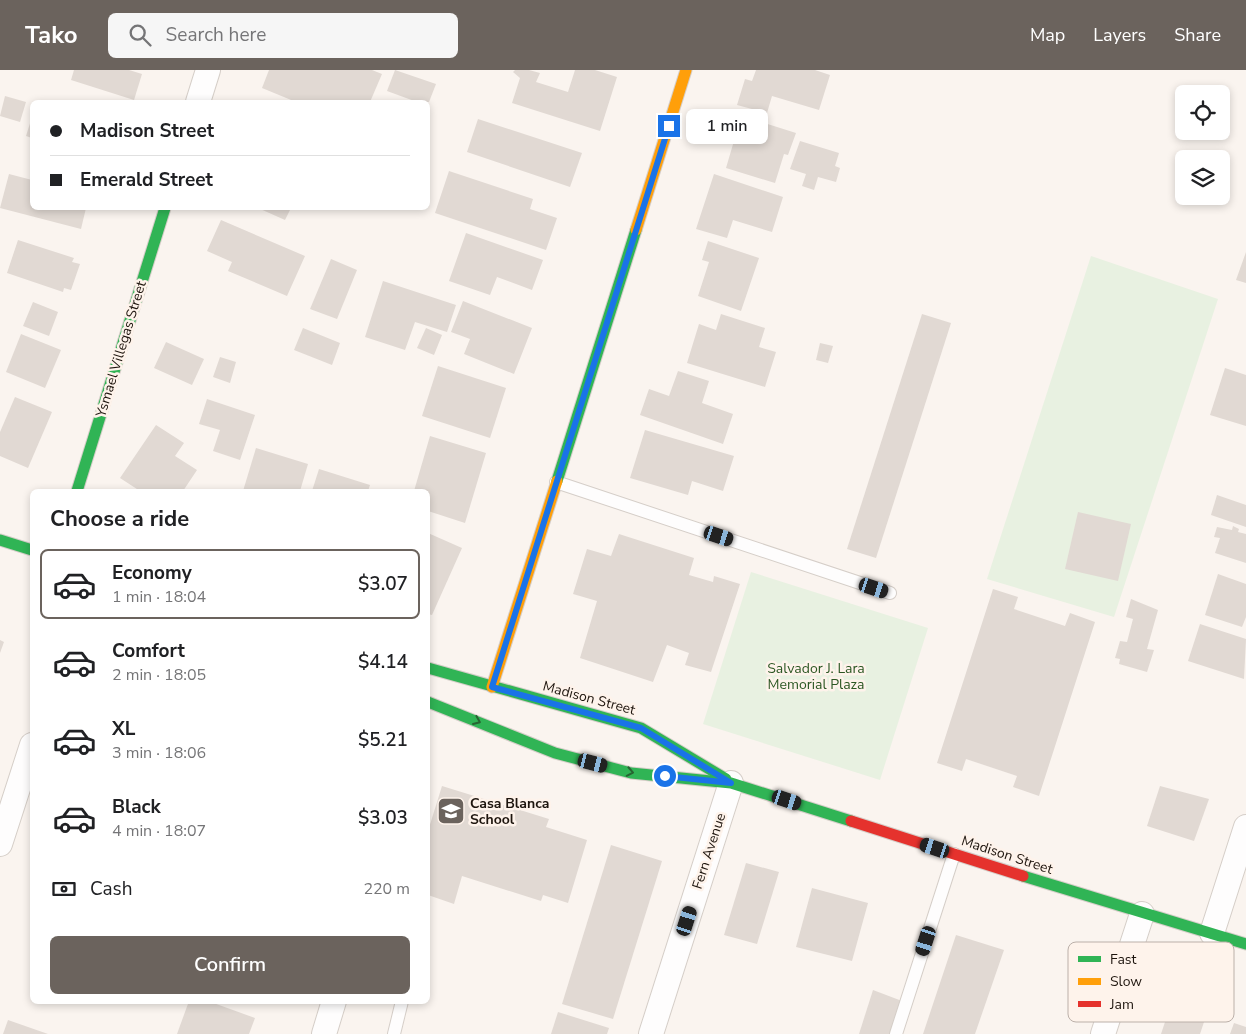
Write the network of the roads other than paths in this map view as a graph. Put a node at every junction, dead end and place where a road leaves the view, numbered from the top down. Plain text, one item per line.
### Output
1 (208, 70) edge
2 (686, 70) edge
3 (199, 100) edge
4 (164, 210) edge
5 (556, 482) junction
6 (79, 489) edge
7 (0, 540) edge
8 (30, 549) edge
9 (890, 593) dead end
10 (434, 670) edge
11 (492, 687) junction
12 (430, 700) edge
13 (430, 707) edge
14 (30, 760) edge
15 (28, 774) edge
16 (731, 783) junction
17 (1246, 827) edge
18 (0, 844) edge
19 (954, 854) junction
20 (1142, 914) junction
21 (1212, 933) junction
22 (1133, 942) edge
23 (1246, 944) edge
24 (333, 1004) edge
25 (401, 1004) edge
26 (1107, 1022) edge
27 (324, 1034) edge
28 (394, 1034) edge
29 (651, 1034) edge
30 (896, 1034) edge
31 (1103, 1034) edge

1 - 3 street
2 - 5 street
4 - 6 street, Ysmael Villegas Street
5 - 9 lane
5 - 11 street
7 - 8 street
10 - 11 street, Madison Street
10 - 12 street
11 - 16 street, Madison Street
13 -> 16 street, Madison Street
14 - 15 street
15 - 18 street
16 - 19 street, Madison Street
16 - 29 street, Fern Avenue
17 - 21 street
19 - 20 street, Madison Street
19 - 30 lane
20 - 21 street, Madison Street
20 - 22 street
21 - 23 street, Madison Street
24 - 27 street
25 - 28 lane
26 - 31 street

